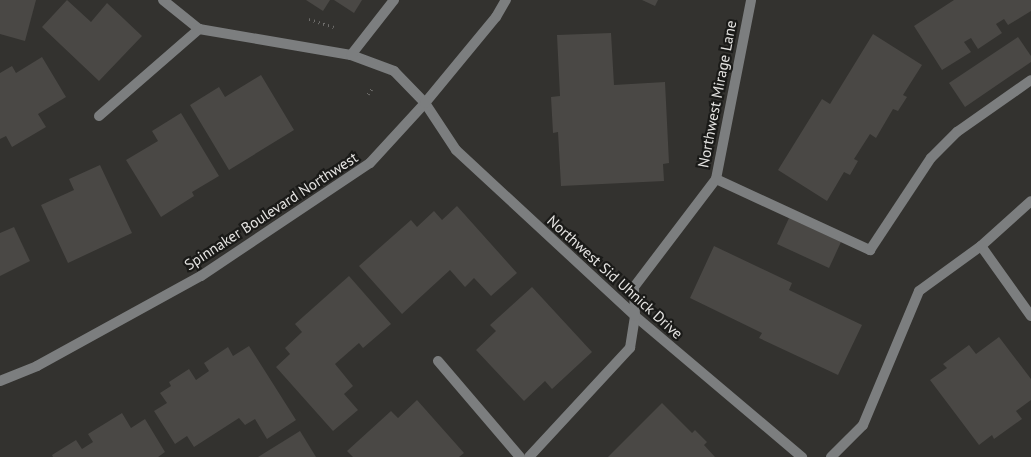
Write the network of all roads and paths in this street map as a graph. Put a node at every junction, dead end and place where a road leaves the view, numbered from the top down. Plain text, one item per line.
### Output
1 (163, 0) edge
2 (394, 0) edge
3 (506, 0) edge
4 (751, 0) edge
5 (199, 29) junction
6 (351, 55) junction
7 (1031, 80) edge
8 (426, 103) junction
9 (99, 116) dead end
10 (716, 179) junction
11 (1031, 202) edge
12 (981, 246) junction
13 (635, 316) junction
14 (1031, 316) edge
15 (438, 361) dead end
16 (0, 381) edge
17 (520, 457) edge
18 (529, 457) edge
19 (802, 457) edge
20 (831, 457) edge

1 - 5 street
2 - 6 street
3 - 8 street, Spinnaker Boulevard Northwest
4 - 10 street, Northwest Mirage Lane
5 - 6 street, Northwest Sid Uhnick Drive
5 - 9 street
6 - 8 street, Northwest Sid Uhnick Drive
7 - 10 street
8 - 13 street, Northwest Sid Uhnick Drive
8 - 16 street, Spinnaker Boulevard Northwest
10 - 13 street, Northwest Mirage Lane
11 - 12 street
12 - 14 street
12 - 20 street
13 - 18 street, Northwest Mirage Lane
13 - 19 street, Northwest Sid Uhnick Drive
15 - 17 street

